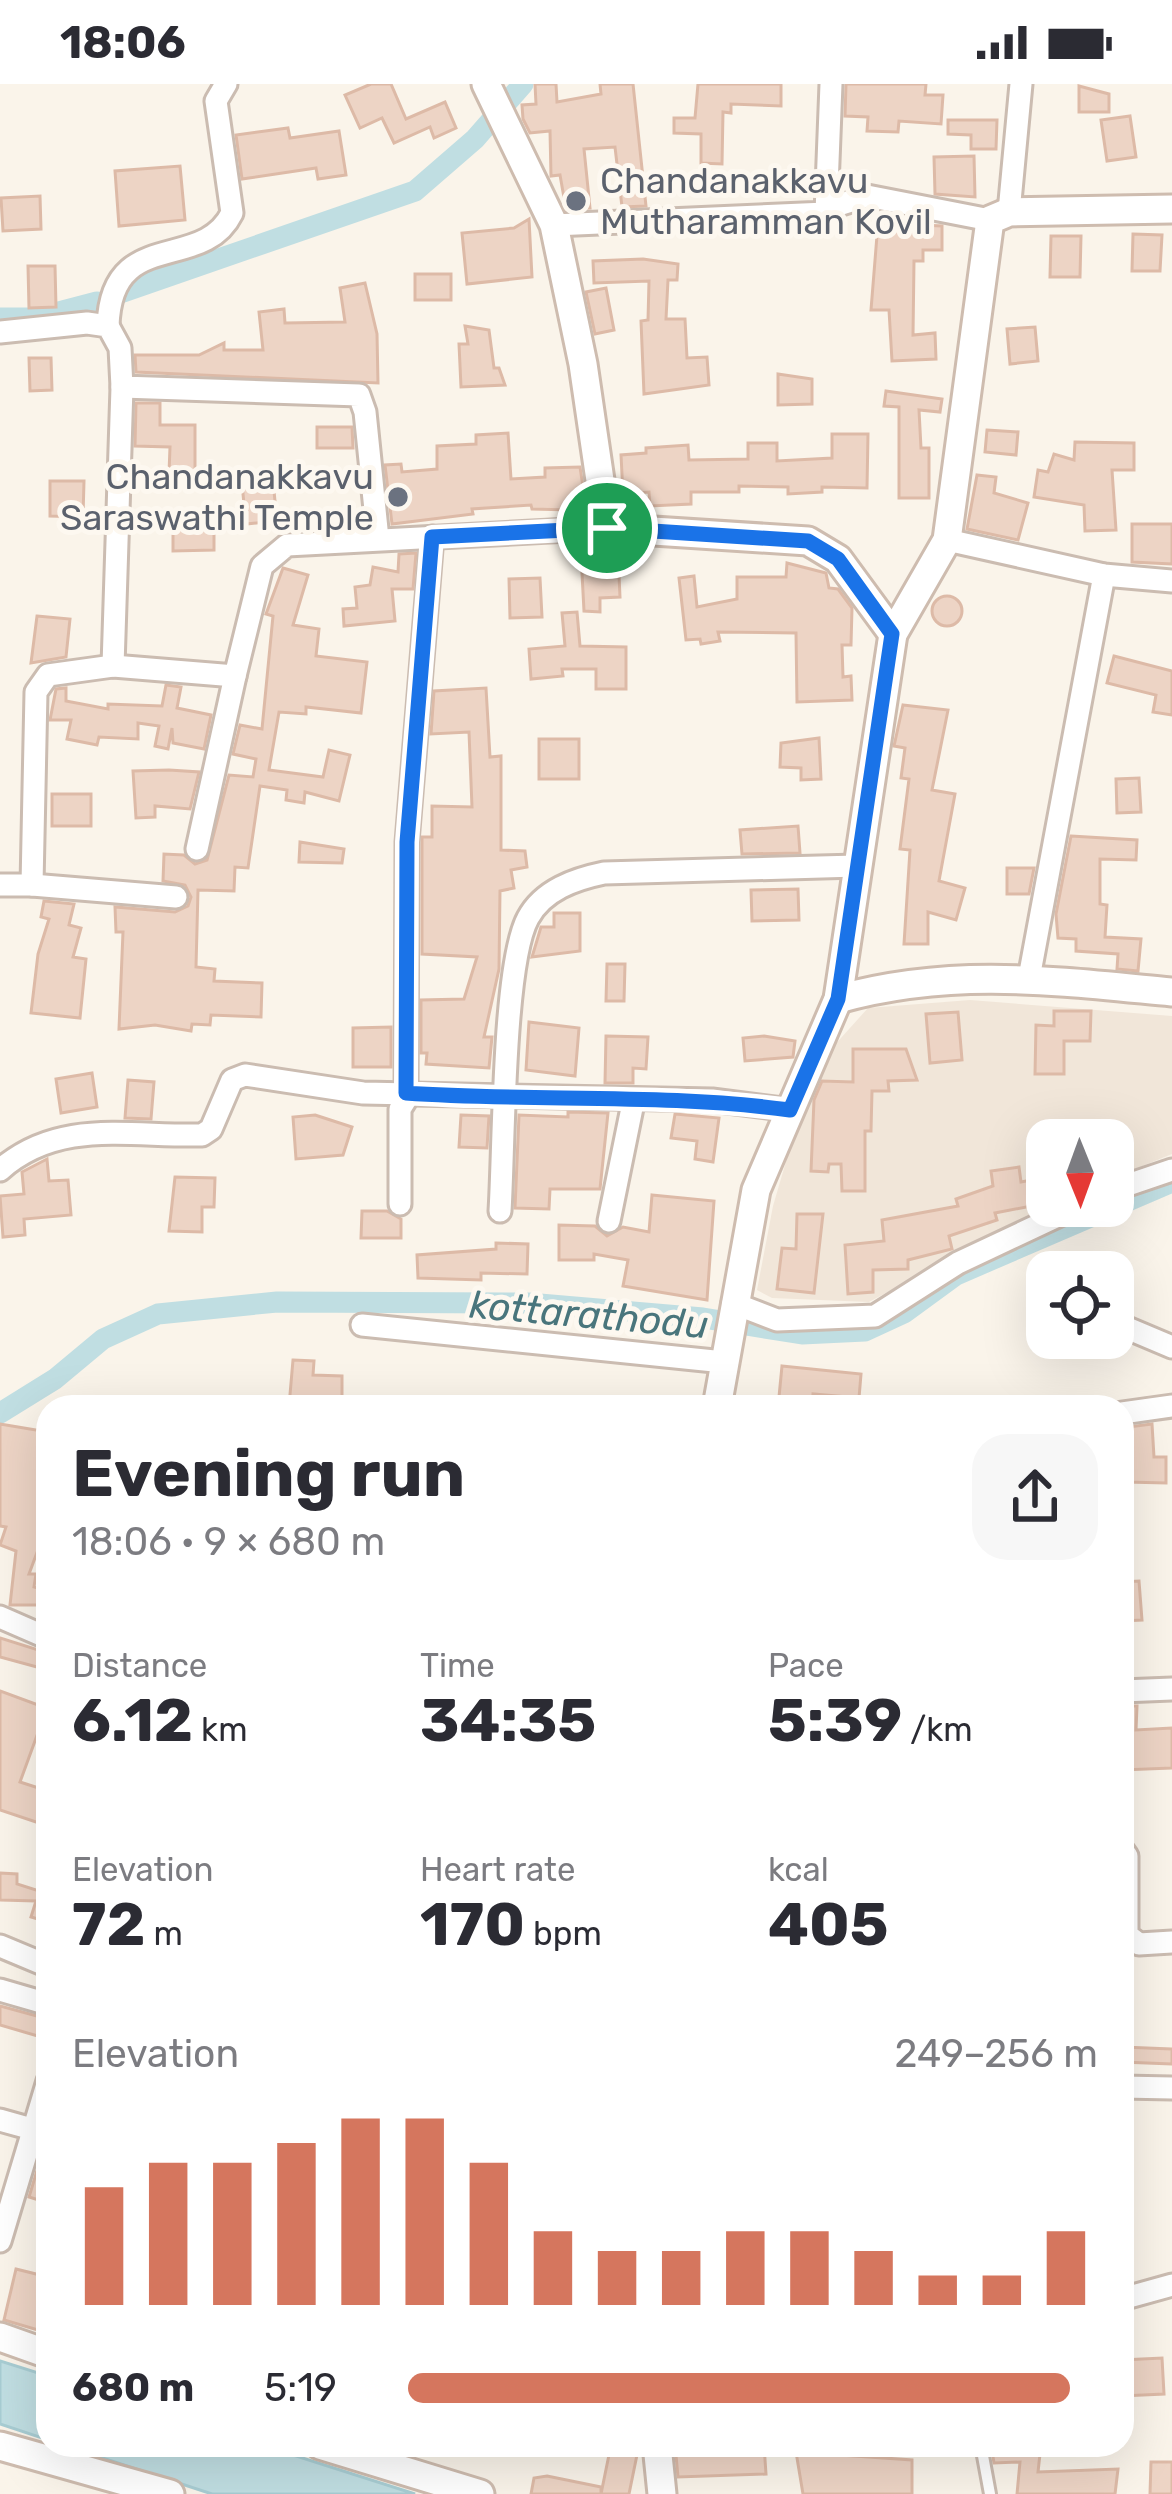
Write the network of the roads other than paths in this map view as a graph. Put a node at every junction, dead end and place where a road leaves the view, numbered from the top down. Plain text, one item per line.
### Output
1 (226, 84) edge
2 (486, 84) edge
3 (831, 84) edge
4 (1021, 84) edge
5 (830, 208) junction
6 (1172, 209) edge
7 (1000, 216) junction
8 (554, 225) junction
9 (109, 326) junction
10 (0, 332) edge
11 (122, 387) junction
12 (607, 528) junction
13 (432, 537) junction
14 (378, 539) junction
15 (947, 540) junction
16 (1104, 574) junction
17 (1172, 581) edge
18 (892, 634) junction
19 (112, 666) junction
20 (235, 676) junction
21 (197, 849) dead end
22 (857, 866) junction
23 (0, 885) edge
24 (32, 885) junction
25 (176, 897) dead end
26 (1029, 978) junction
27 (1172, 992) edge
28 (838, 999) junction
29 (408, 1093) junction
30 (508, 1096) junction
31 (633, 1102) junction
32 (790, 1110) junction
33 (0, 1170) edge
34 (1172, 1170) edge
35 (1134, 1183) edge
36 (400, 1204) dead end
37 (500, 1211) dead end
38 (609, 1221) dead end
39 (1034, 1227) edge
40 (732, 1305) junction
41 (362, 1325) dead end
42 (1134, 1331) edge
43 (1172, 1347) edge
44 (726, 1351) junction
45 (719, 1395) edge
46 (1172, 1406) edge
47 (1134, 1411) edge
48 (0, 1617) edge
49 (36, 1633) edge
50 (1172, 1689) edge
51 (1134, 1691) edge
52 (1134, 1940) edge
53 (1172, 1942) edge
54 (0, 1946) edge
55 (36, 1961) edge
56 (0, 1990) edge
57 (36, 2000) edge
58 (1134, 2087) edge
59 (1172, 2088) edge
60 (36, 2117) edge
61 (0, 2120) edge
62 (32, 2129) junction
63 (0, 2241) edge
64 (1172, 2285) edge
65 (1134, 2296) edge
66 (0, 2337) edge
67 (36, 2350) edge
68 (1, 2452) edge
69 (359, 2457) edge
70 (658, 2457) edge
71 (983, 2457) edge
72 (170, 2494) edge
73 (480, 2494) edge
74 (662, 2494) edge
75 (990, 2494) edge

1 - 9 street
2 - 8 main road
3 - 5 street
4 - 7 street
5 - 7 street
5 - 8 street
6 - 7 main road
7 - 15 main road
8 - 12 main road
9 - 10 street
9 - 11 street
11 - 14 street
11 - 19 street
12 - 13 street
12 - 18 main road
13 - 14 street
13 - 29 street
14 - 20 street
15 - 16 street
15 - 18 main road
16 - 17 street
16 - 26 street
18 - 22 main road
19 - 20 street
19 - 24 street
20 - 21 street
22 - 28 main road
22 - 30 street
23 - 24 street
24 - 25 street
26 - 27 main road
26 - 28 main road
28 - 32 main road
29 - 30 street
29 - 33 street
29 - 36 street
30 - 31 street
30 - 37 street
31 - 32 street
31 - 38 street
32 - 40 main road
34 - 35 street
39 - 40 street
40 - 44 main road
41 - 44 street
42 - 43 street
44 - 45 main road
46 - 47 street
48 - 49 street
50 - 51 street
52 - 53 street
54 - 55 street
56 - 57 street
58 - 59 street
60 - 62 street
61 - 62 street
62 - 63 street
64 - 65 street
66 - 67 main road
68 - 72 main road
69 - 73 main road
70 - 74 main road
71 - 75 lane

